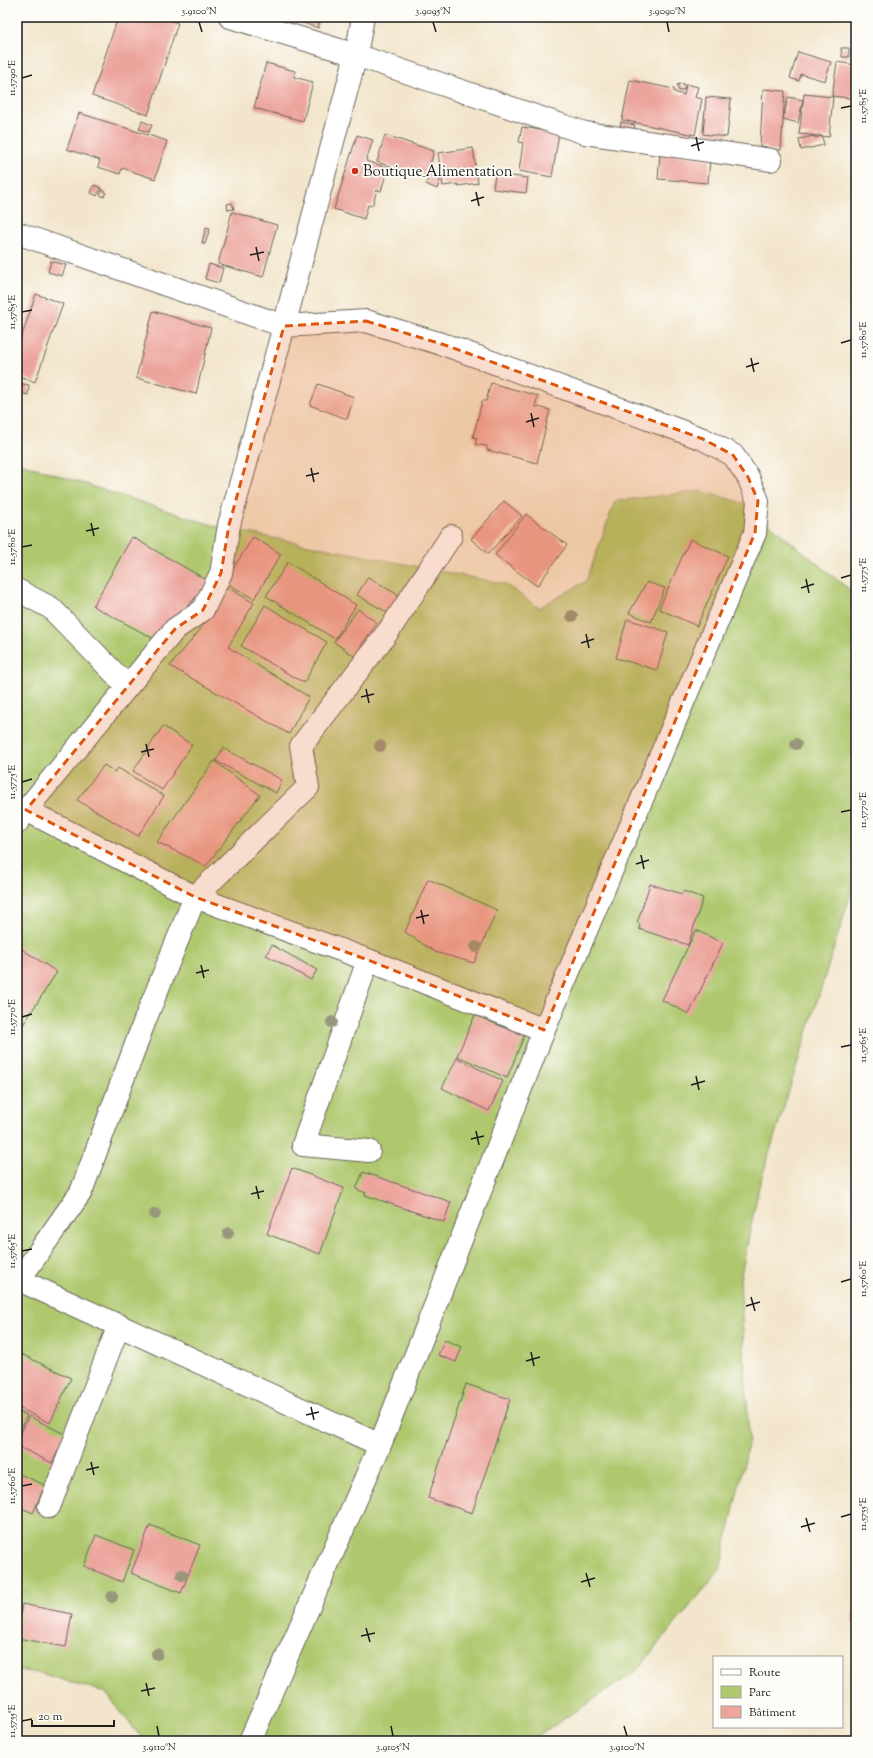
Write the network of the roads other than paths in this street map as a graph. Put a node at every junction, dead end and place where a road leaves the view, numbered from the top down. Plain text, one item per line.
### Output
1 (230, 17) edge
2 (363, 17) edge
3 (356, 55) junction
4 (770, 160) dead end
5 (17, 233) edge
6 (284, 326) junction
7 (451, 536) dead end
8 (17, 590) edge
9 (127, 686) junction
10 (21, 816) edge
11 (195, 897) junction
12 (368, 960) junction
13 (544, 1030) junction
14 (369, 1151) dead end
15 (18, 1280) edge
16 (119, 1325) junction
17 (380, 1445) junction
18 (49, 1507) dead end
19 (250, 1741) edge

1 - 3 street
2 - 3 street
3 - 4 street
3 - 6 street
5 - 6 street
6 - 9 street
6 - 13 street
7 - 11 street
8 - 9 street
9 - 10 street
10 - 11 street
11 - 12 street
11 - 15 street
12 - 13 street
12 - 14 street
13 - 17 street
15 - 16 street
16 - 17 street
16 - 18 street
17 - 19 street

